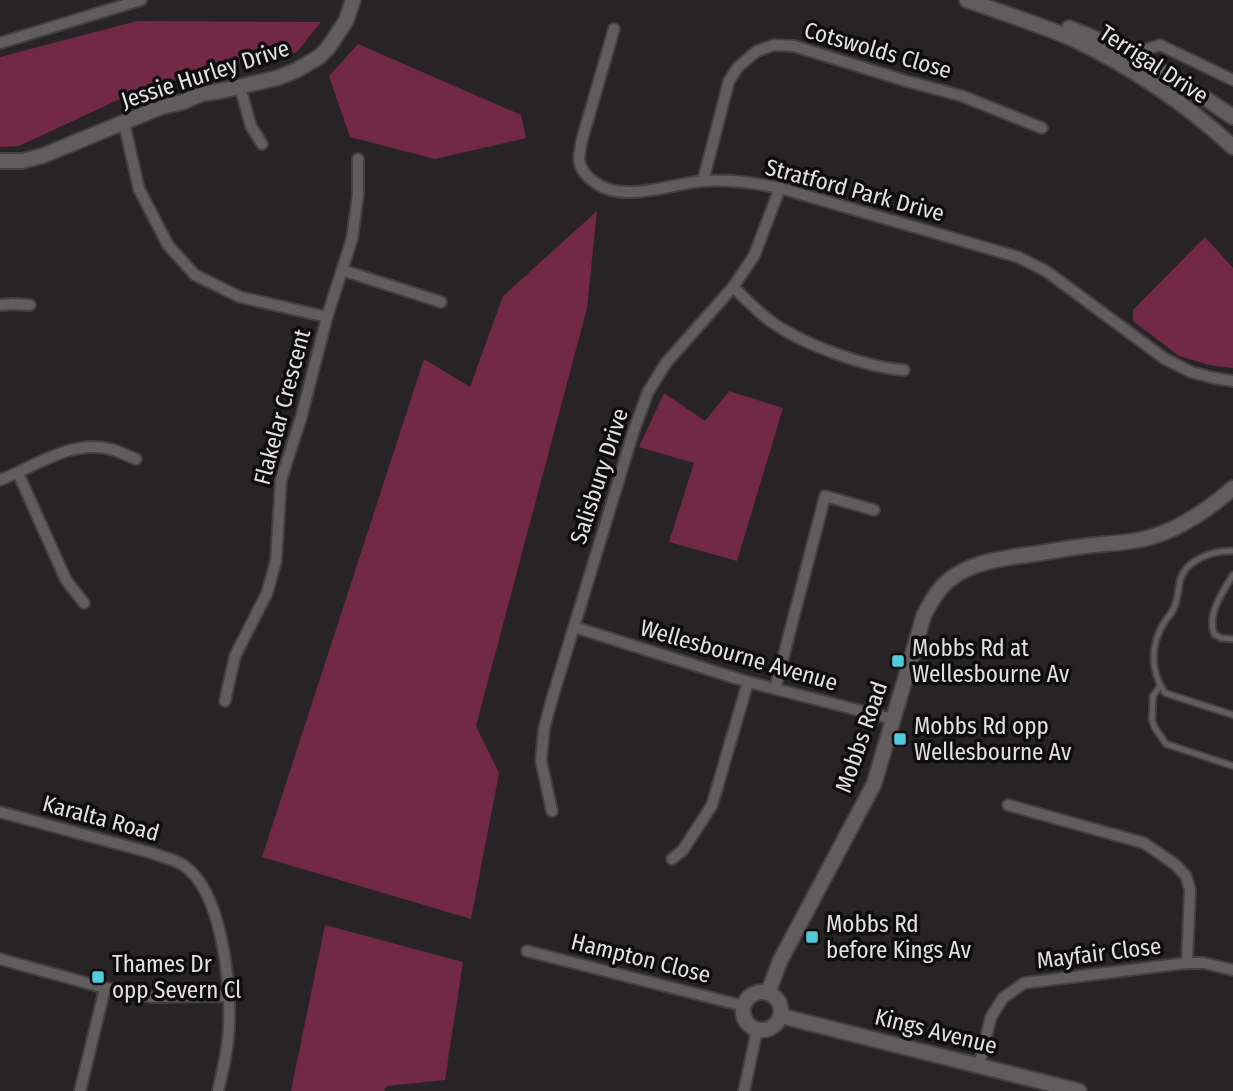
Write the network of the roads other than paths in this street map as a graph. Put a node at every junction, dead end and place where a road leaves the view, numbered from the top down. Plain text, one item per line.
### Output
1 (141, 0) edge
2 (353, 0) edge
3 (967, 0) edge
4 (991, 0) edge
5 (614, 29) dead end
6 (0, 43) edge
7 (1129, 54) junction
8 (1173, 79) junction
9 (1233, 80) edge
10 (240, 87) junction
11 (1233, 117) edge
12 (124, 123) junction
13 (1233, 127) edge
14 (1042, 128) dead end
15 (262, 144) dead end
16 (1233, 147) edge
17 (358, 159) dead end
18 (0, 161) edge
19 (703, 181) junction
20 (780, 188) junction
21 (342, 270) junction
22 (733, 287) junction
23 (441, 302) dead end
24 (0, 305) edge
25 (30, 305) dead end
26 (327, 317) junction
27 (904, 370) dead end
28 (1233, 381) edge
29 (136, 459) dead end
30 (18, 473) junction
31 (0, 480) edge
32 (1233, 488) edge
33 (874, 510) dead end
34 (1233, 551) edge
35 (1233, 575) edge
36 (84, 603) dead end
37 (574, 627) junction
38 (1233, 639) edge
39 (748, 682) junction
40 (1160, 686) junction
41 (775, 689) junction
42 (225, 702) dead end
43 (1233, 715) edge
44 (893, 719) junction
45 (1233, 766) edge
46 (1008, 805) dead end
47 (552, 811) dead end
48 (0, 812) edge
49 (672, 859) dead end
50 (527, 951) dead end
51 (0, 959) edge
52 (1187, 963) junction
53 (1233, 970) edge
54 (106, 988) junction
55 (768, 993) junction
56 (228, 996) junction
57 (744, 1006) junction
58 (781, 1016) junction
59 (757, 1030) junction
60 (979, 1065) junction
61 (80, 1091) edge
62 (218, 1091) edge
63 (744, 1091) edge
64 (1079, 1091) edge

1 - 6 street
2 - 10 street, Jessie Hurley Drive
3 - 16 street, Terrigal Drive
4 - 7 street, Terrigal Drive
5 - 19 street, Stratford Park Drive
7 - 8 street, Terrigal Drive
7 - 9 street
8 - 11 street, Terrigal Drive
8 - 13 street, Terrigal Drive
10 - 12 street, Jessie Hurley Drive
10 - 15 street
12 - 18 street, Jessie Hurley Drive
12 - 26 street
14 - 19 street, Cotswolds Close
17 - 21 street, Flakelar Crescent
19 - 20 street, Stratford Park Drive
20 - 22 street, Salisbury Drive
20 - 28 street, Stratford Park Drive
21 - 23 street
21 - 26 street, Flakelar Crescent
22 - 27 street
22 - 37 street, Salisbury Drive
24 - 25 street
26 - 42 street, Flakelar Crescent
29 - 30 street
30 - 31 street
30 - 36 street
32 - 44 street, Mobbs Road
33 - 41 street
34 - 40 lane
35 - 38 lane
37 - 39 street, Wellesbourne Avenue
37 - 47 street, Salisbury Drive
39 - 41 street, Wellesbourne Avenue
39 - 49 street
40 - 43 lane
40 - 45 lane
41 - 44 street, Wellesbourne Avenue
44 - 55 street, Mobbs Road
46 - 52 street
48 - 56 street, Karalta Road
50 - 57 street, Hampton Close
51 - 54 street
52 - 53 street, Mayfair Close
52 - 60 street, Mayfair Close
54 - 56 street
54 - 61 street
55 - 57 street
55 - 58 street
56 - 62 street
57 - 59 street
58 - 59 street
58 - 60 street, Kings Avenue
59 - 63 street
60 - 64 street, Kings Avenue

